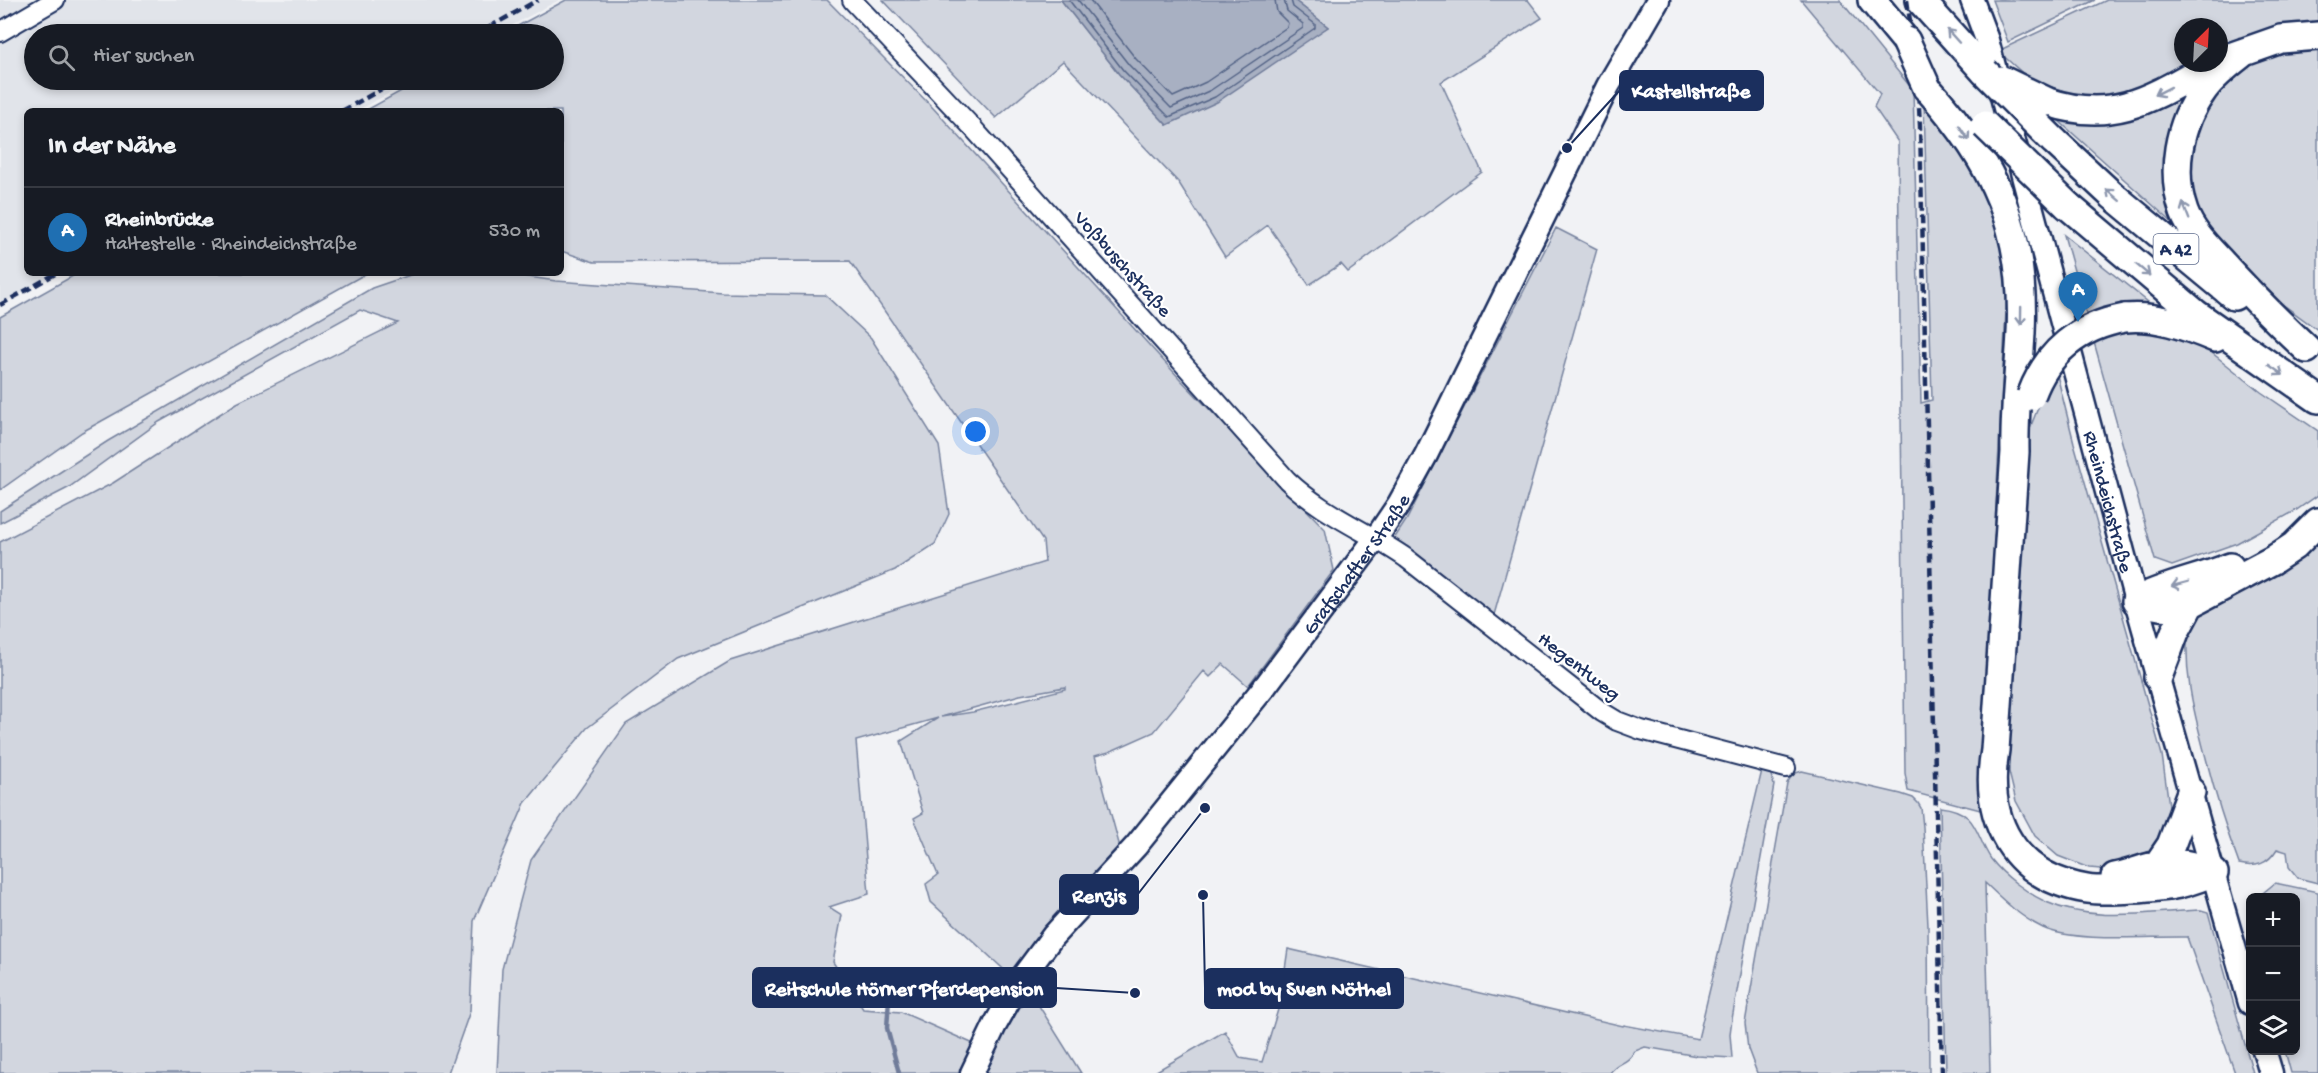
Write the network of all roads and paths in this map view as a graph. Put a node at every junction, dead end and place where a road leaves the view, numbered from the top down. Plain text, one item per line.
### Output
1 (56, 0) edge
2 (852, 0) edge
3 (1872, 0) edge
4 (1920, 0) edge
5 (1972, 0) edge
6 (1654, 1) edge
7 (0, 32) edge
8 (2318, 36) edge
9 (2244, 52) junction
10 (2228, 58) edge
11 (1985, 72) junction
12 (2198, 72) edge
13 (1929, 78) junction
14 (2250, 352) junction
15 (2312, 352) edge
16 (2318, 399) edge
17 (2015, 452) junction
18 (2318, 522) edge
19 (1376, 538) junction
20 (2136, 601) junction
21 (2190, 604) junction
22 (2158, 677) junction
23 (1995, 750) junction
24 (1786, 768) dead end
25 (2191, 792) junction
26 (2158, 864) junction
27 (2214, 873) junction
28 (2249, 1001) edge
29 (2266, 1055) edge
30 (972, 1073) edge
31 (2271, 1073) edge

1 - 7 street
2 - 19 street, Voßbuschstraße
3 - 13 highway, bridge
11 -> 4 highway, A 42
5 - 20 main road, Rheindeichstraße
6 - 19 main road, Grafschafter Straße
8 - 9 highway
9 - 10 highway
15 -> 9 highway
12 -> 11 highway, bridge
15 -> 11 highway, A 42, bridge
13 -> 14 highway, A 42, bridge
13 -> 17 highway
14 -> 16 highway, A 42
14 - 17 highway, bridge
17 - 23 highway
18 -> 20 highway
18 - 21 highway
19 - 24 street, Hegentweg
19 - 30 main road, Grafschafter Straße
20 - 21 highway
20 - 22 main road, Rheindeichstraße
21 - 22 highway
22 - 25 main road, Rheindeichstraße
23 - 26 highway
23 - 27 highway
25 - 26 highway
25 - 27 main road, Rheindeichstraße
26 - 27 highway
27 - 28 main road, Rheindeichstraße
29 - 31 main road

